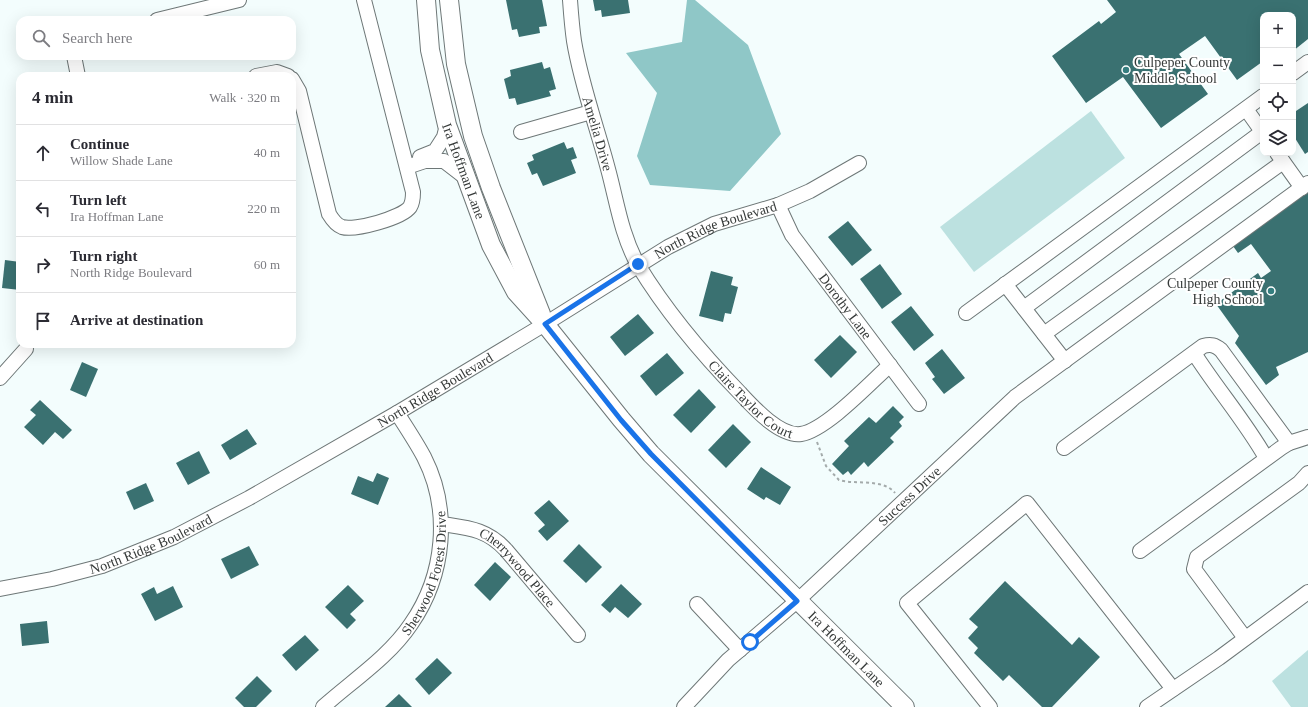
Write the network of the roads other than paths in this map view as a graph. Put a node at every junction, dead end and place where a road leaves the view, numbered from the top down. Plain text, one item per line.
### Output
1 (239, 0) edge
2 (364, 0) edge
3 (426, 0) edge
4 (449, 0) edge
5 (570, 0) edge
6 (173, 16) edge
7 (75, 60) edge
8 (1308, 62) edge
9 (1296, 71) edge
10 (77, 72) edge
11 (296, 86) edge
12 (1260, 98) edge
13 (1246, 109) junction
14 (591, 112) junction
15 (446, 125) junction
16 (1260, 129) edge
17 (521, 132) dead end
18 (1260, 133) edge
19 (1280, 157) edge
20 (406, 163) junction
21 (859, 163) dead end
22 (466, 178) junction
23 (1305, 185) edge
24 (778, 205) junction
25 (638, 264) junction
26 (1005, 284) junction
27 (1024, 308) junction
28 (966, 313) dead end
29 (545, 324) junction
30 (1044, 334) junction
31 (26, 349) dead end
32 (1194, 353) junction
33 (1065, 361) junction
34 (890, 365) junction
35 (0, 378) edge
36 (919, 404) dead end
37 (397, 413) junction
38 (1308, 437) edge
39 (1289, 443) junction
40 (1064, 448) dead end
41 (1266, 458) junction
42 (1308, 473) edge
43 (442, 524) junction
44 (1140, 551) dead end
45 (0, 590) edge
46 (1308, 592) edge
47 (797, 601) junction
48 (697, 604) dead end
49 (578, 635) dead end
50 (1245, 638) junction
51 (740, 650) junction
52 (1173, 689) junction
53 (322, 707) edge
54 (684, 707) edge
55 (905, 707) edge
56 (990, 707) edge
57 (1147, 707) edge

1 - 6 street
2 - 20 street
3 - 15 main road, Ira Hoffman Lane
4 - 29 main road, Ira Hoffman Lane
5 - 14 street, Amelia Drive
7 - 10 street
8 - 9 street
11 - 20 street
12 - 13 street
13 - 16 street
13 - 26 street
14 - 17 street
14 - 25 street, Amelia Drive
15 - 20 street
15 - 22 main road, Ira Hoffman Lane
18 - 27 street
19 - 23 street
19 - 30 street
20 - 22 street
21 - 24 street, North Ridge Boulevard
22 - 29 main road, Ira Hoffman Lane
23 - 33 street, Success Drive
24 - 25 street, North Ridge Boulevard
24 - 34 street, Dorothy Lane
25 - 29 street, North Ridge Boulevard
25 - 34 street, Claire Taylor Court
26 - 27 street
26 - 28 street
27 - 30 street
29 - 37 street, North Ridge Boulevard
29 - 47 main road, Ira Hoffman Lane
30 - 33 street
31 - 35 street
32 - 39 street
32 - 40 street
32 - 41 street
33 - 47 street, Success Drive
34 - 36 street, Dorothy Lane
37 - 43 street, Sherwood Forest Drive
37 - 45 street, North Ridge Boulevard
38 - 39 street
39 - 41 street
41 - 44 street
42 - 50 street
43 - 49 street, Cherrywood Place
43 - 53 street, Sherwood Forest Drive
46 - 50 street
47 - 51 street, Success Drive
47 - 55 main road, Ira Hoffman Lane
48 - 51 street
50 - 52 street
51 - 54 street, Success Drive
52 - 56 street
52 - 57 street

